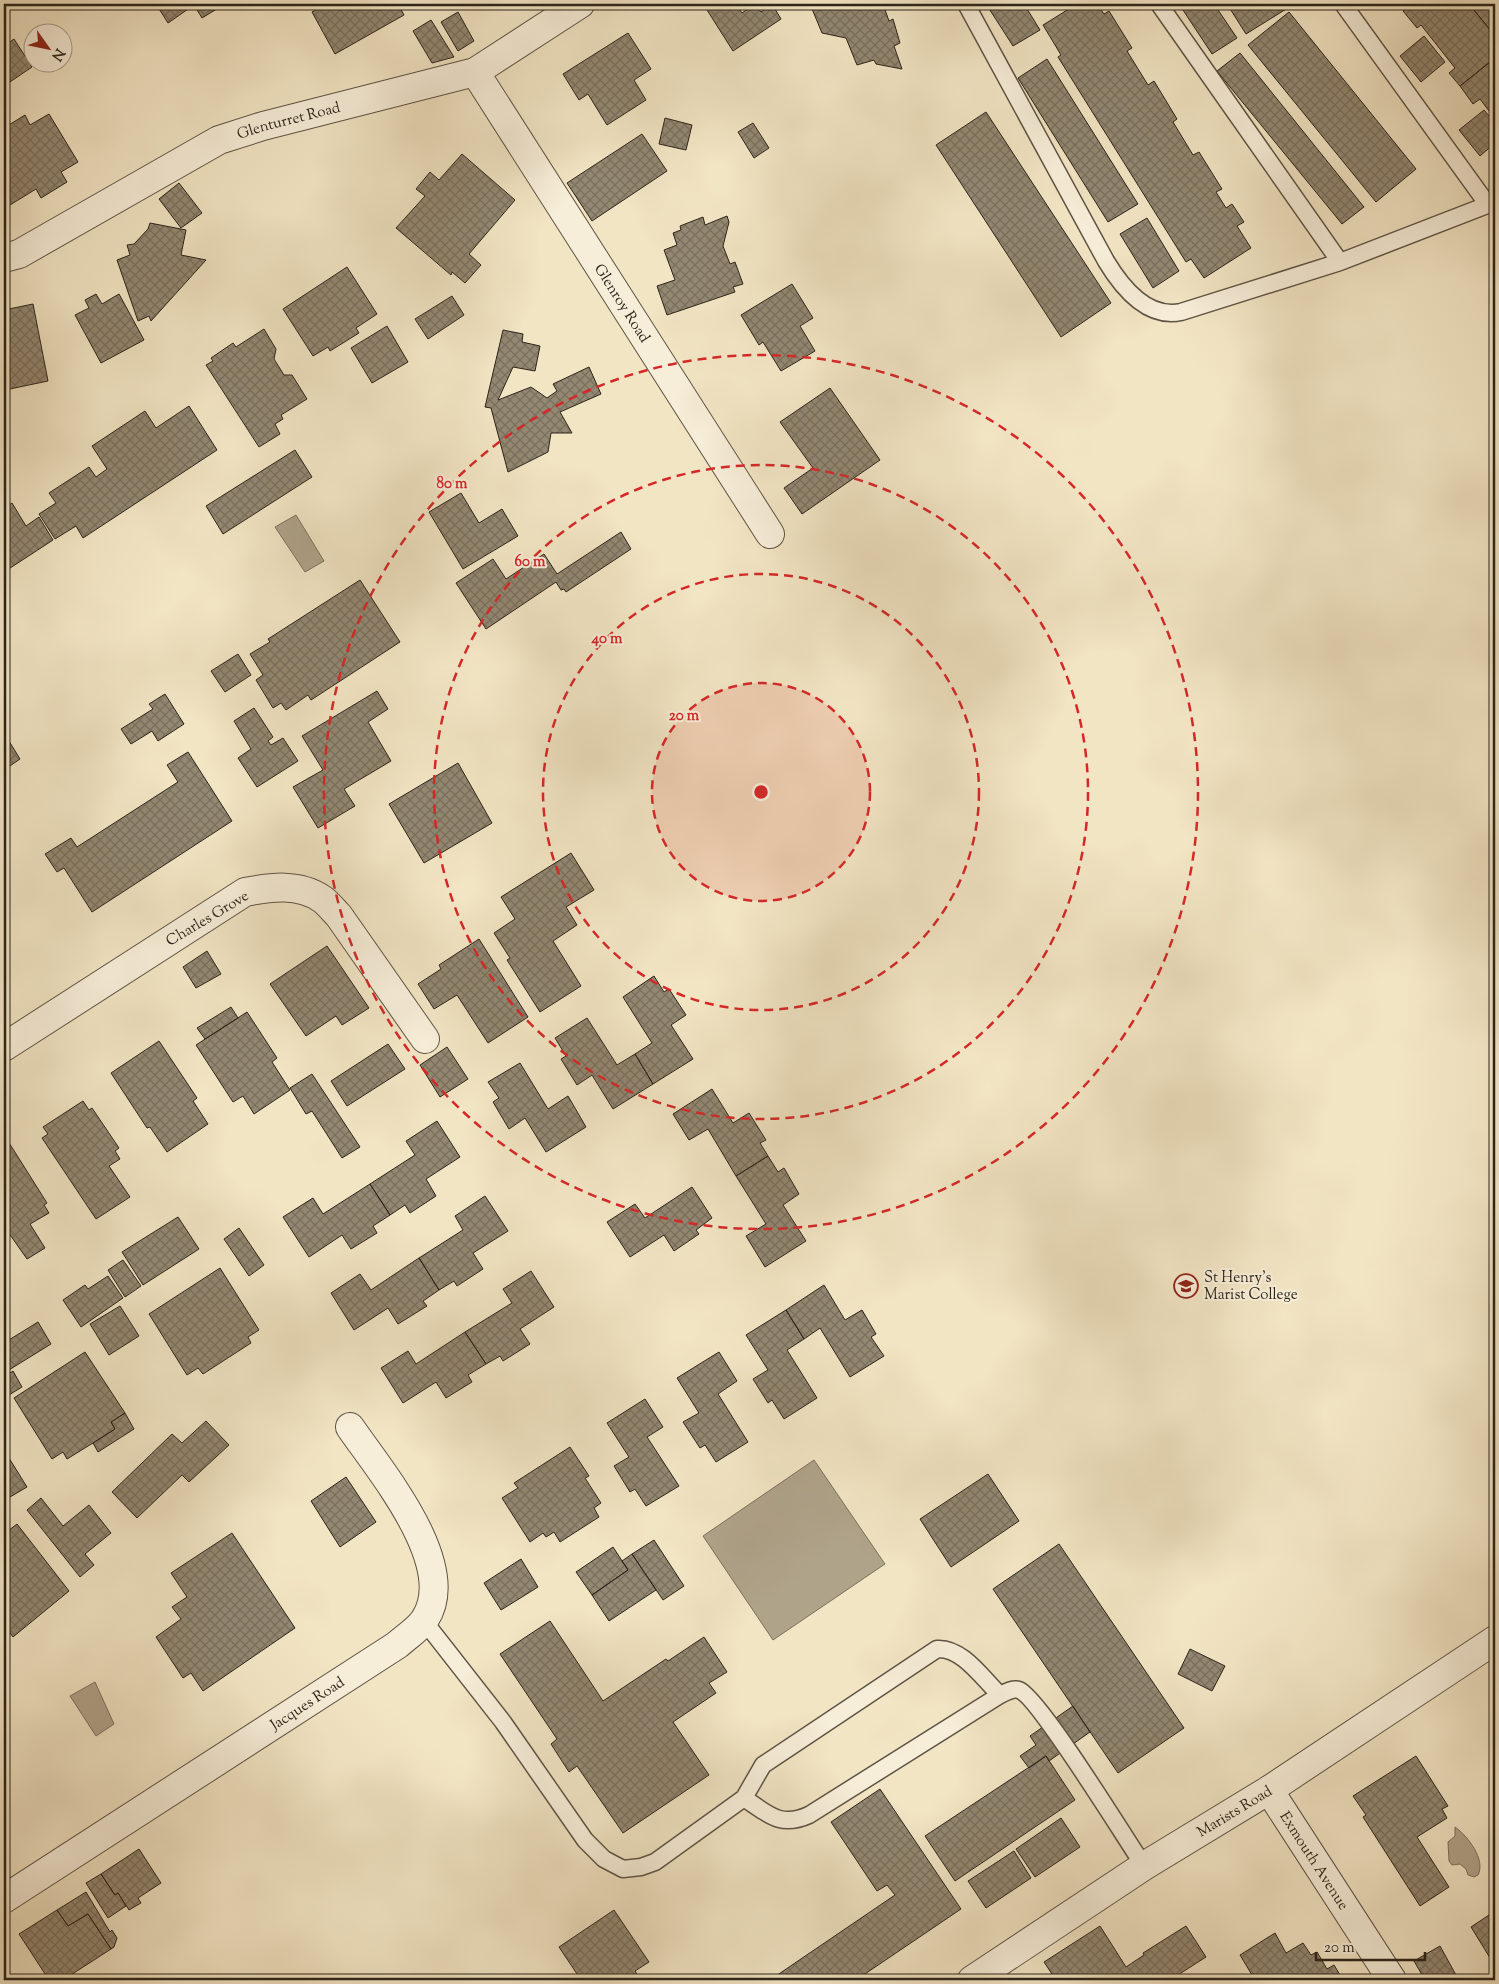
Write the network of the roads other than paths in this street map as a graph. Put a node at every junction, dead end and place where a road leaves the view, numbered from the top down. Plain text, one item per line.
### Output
1 (580, 4) edge
2 (966, 4) edge
3 (1159, 4) edge
4 (1343, 4) edge
5 (475, 72) junction
6 (1492, 204) edge
7 (4, 258) edge
8 (1340, 262) junction
9 (770, 534) dead end
10 (425, 1039) dead end
11 (4, 1047) edge
12 (350, 1427) dead end
13 (424, 1621) junction
14 (1495, 1640) edge
15 (1000, 1695) junction
16 (1269, 1790) junction
17 (744, 1798) junction
18 (1144, 1866) junction
19 (4, 1899) edge
20 (972, 1980) edge
21 (1392, 1980) edge

1 - 5 street, Glenturret Road
2 - 8 lane
3 - 8 lane
4 - 6 lane
5 - 7 street, Glenturret Road
5 - 9 street, Glenroy Road
6 - 8 lane
10 - 11 street, Charles Grove
12 - 13 street, Jacques Road
13 - 17 lane
13 - 19 street, Jacques Road
14 - 16 street, Marists Road
15 - 17 lane
15 - 17 lane
15 - 18 lane
16 - 18 street, Marists Road
16 - 21 street, Exmouth Avenue
18 - 20 street, Marists Road

